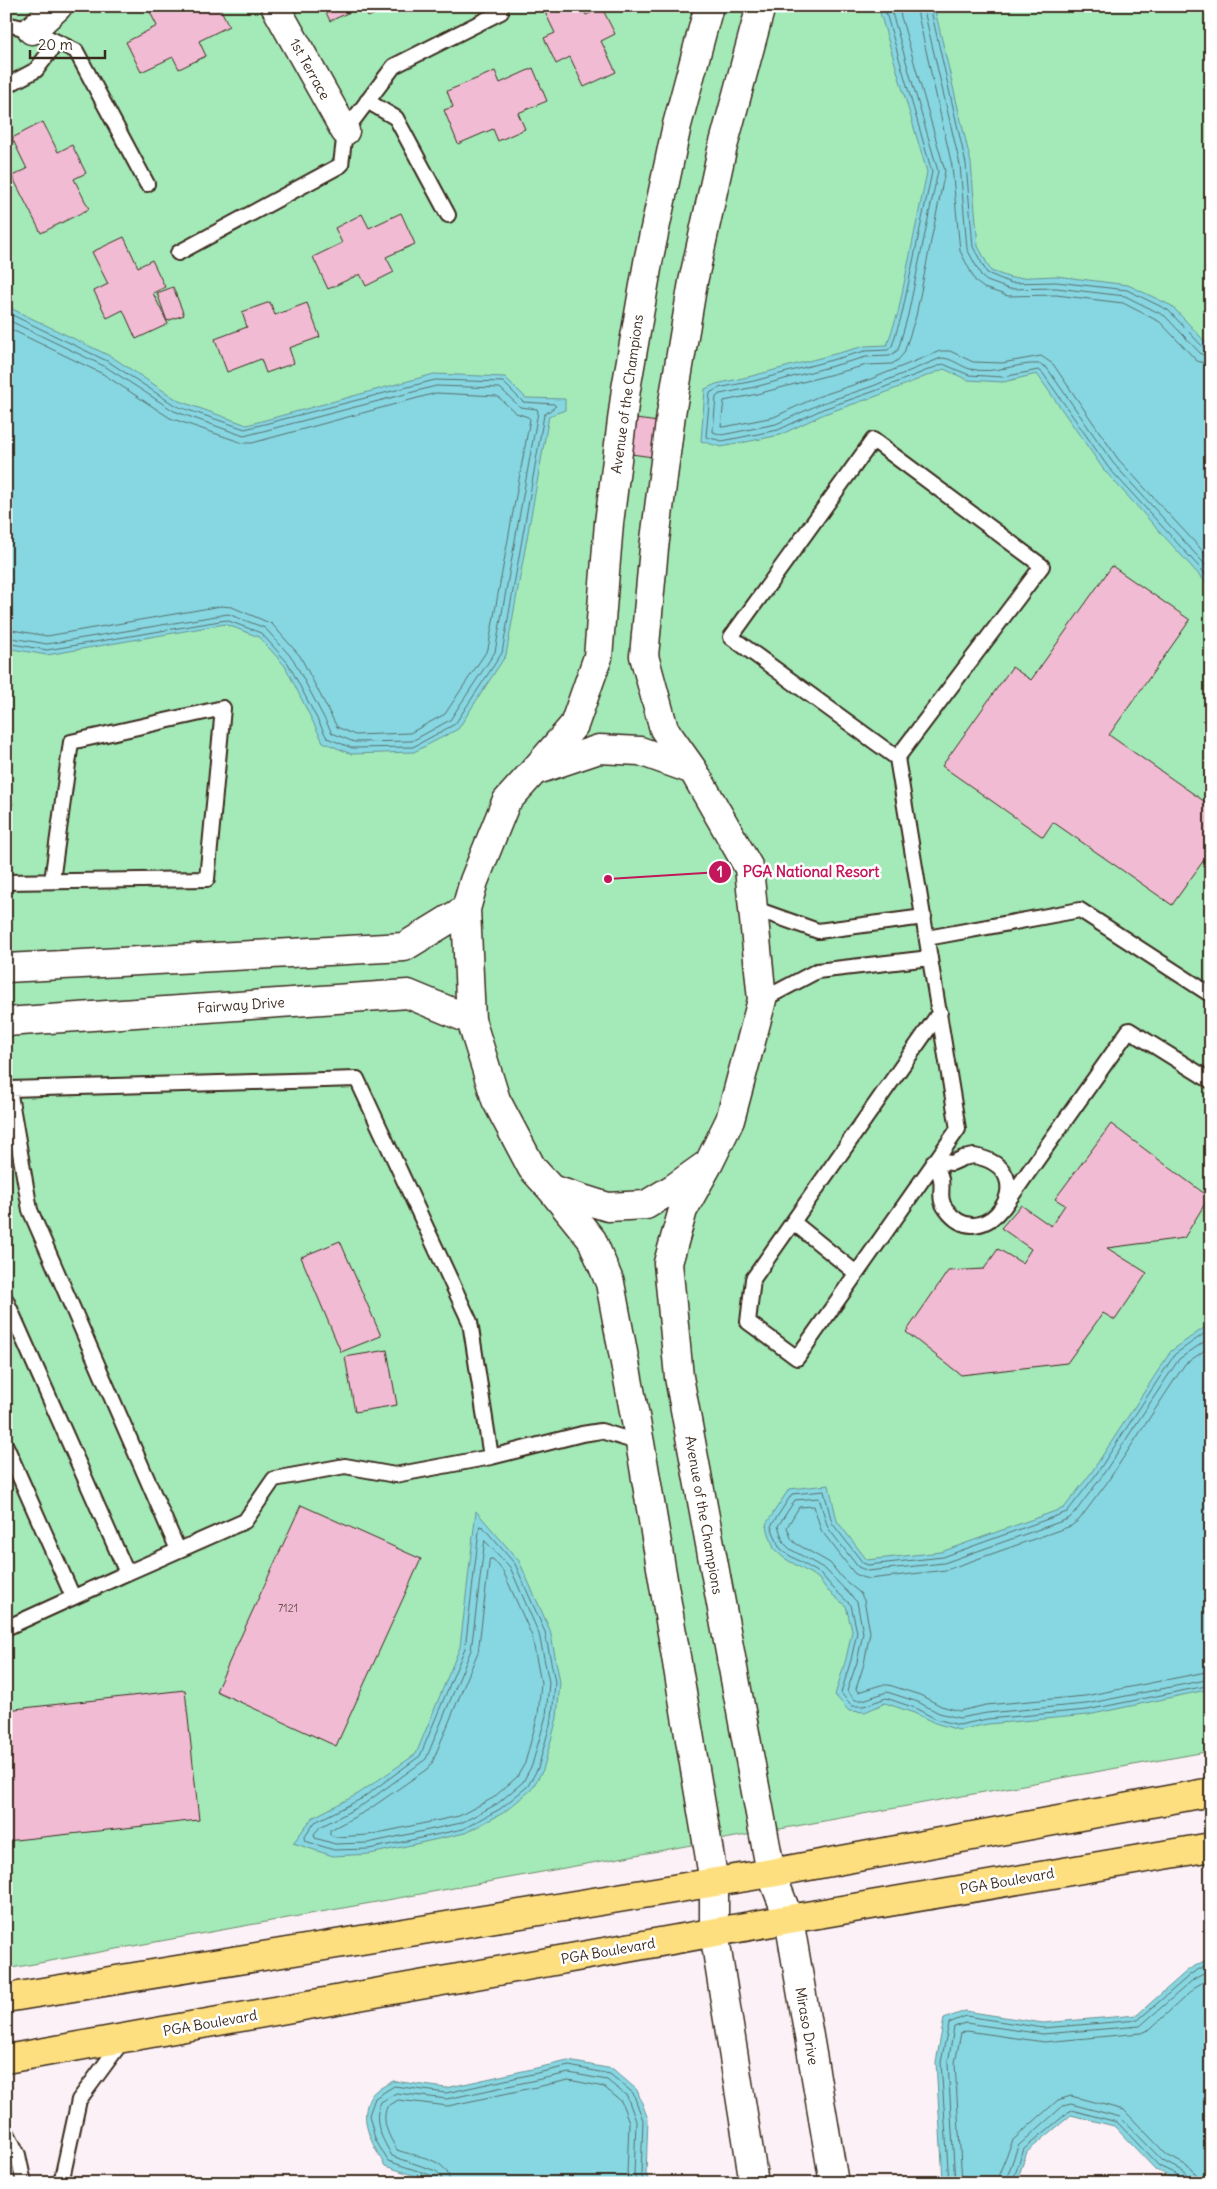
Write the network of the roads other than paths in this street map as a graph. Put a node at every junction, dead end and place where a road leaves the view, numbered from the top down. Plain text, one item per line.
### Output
1 (58, 6) edge
2 (275, 6) edge
3 (709, 6) edge
4 (760, 6) edge
5 (501, 12) dead end
6 (6, 24) edge
7 (32, 30) junction
8 (57, 42) junction
9 (6, 86) edge
10 (367, 102) junction
11 (345, 131) junction
12 (146, 184) dead end
13 (448, 214) dead end
14 (178, 253) dead end
15 (897, 758) junction
16 (693, 770) junction
17 (534, 771) junction
18 (52, 881) junction
19 (6, 882) edge
20 (753, 908) junction
21 (466, 909) junction
22 (924, 918) junction
23 (927, 938) junction
24 (930, 958) junction
25 (6, 968) edge
26 (1211, 995) edge
27 (762, 1000) junction
28 (940, 1012) junction
29 (471, 1020) junction
30 (6, 1022) edge
31 (1211, 1081) edge
32 (934, 1161) junction
33 (709, 1163) junction
34 (552, 1189) junction
35 (1003, 1208) junction
36 (793, 1222) junction
37 (856, 1273) junction
38 (6, 1300) edge
39 (640, 1443) junction
40 (6, 1446) edge
41 (491, 1457) junction
42 (178, 1550) junction
43 (127, 1573) junction
44 (73, 1597) junction
45 (6, 1628) edge
46 (1211, 1792) edge
47 (1211, 1847) edge
48 (770, 1873) junction
49 (714, 1882) junction
50 (789, 1919) junction
51 (714, 1932) junction
52 (6, 1998) edge
53 (125, 2038) junction
54 (6, 2059) edge
55 (6, 2131) edge
56 (24, 2183) edge
57 (61, 2183) edge
58 (754, 2183) edge
59 (834, 2183) edge

1 - 7 street
2 - 11 street, 1st Terrace
3 - 17 street, Avenue of the Champions
4 - 16 street
5 - 10 lane
6 - 7 lane
7 - 8 lane
8 - 9 lane
8 - 12 lane
10 - 11 lane
10 - 13 lane
11 - 14 lane
15 - 15 lane
15 - 22 lane
16 - 17 street
16 - 20 street
17 - 21 street, Avenue of the Champions
18 - 18 lane
18 - 19 lane
20 - 22 lane
20 - 27 street
21 - 25 street
21 - 29 street, Avenue of the Champions
22 - 23 lane
23 - 24 lane
23 - 26 lane
24 - 27 lane
24 - 28 lane
27 - 33 street, Avenue of the Champions
28 - 32 lane
28 - 36 lane
29 - 30 street, Fairway Drive
29 - 34 street, Avenue of the Champions
31 - 35 lane
32 - 35 lane
32 - 35 lane
32 - 37 lane
33 - 34 street
33 - 48 street, Avenue of the Champions
34 - 39 street
36 - 37 lane
36 - 37 lane
38 - 43 lane
39 - 41 lane
39 - 49 street
40 - 44 lane
41 - 42 lane
41 - 42 lane
42 - 43 lane
43 - 44 lane
44 - 45 lane
46 - 48 main road
47 - 50 main road, PGA Boulevard
48 - 49 main road
48 - 50 street, Miraso Drive
49 - 51 street
49 - 52 main road
50 - 51 main road, PGA Boulevard
50 - 59 street, Miraso Drive
51 - 53 main road, PGA Boulevard
51 - 58 street
53 - 54 main road, PGA Boulevard
53 - 57 lane
55 - 56 lane

